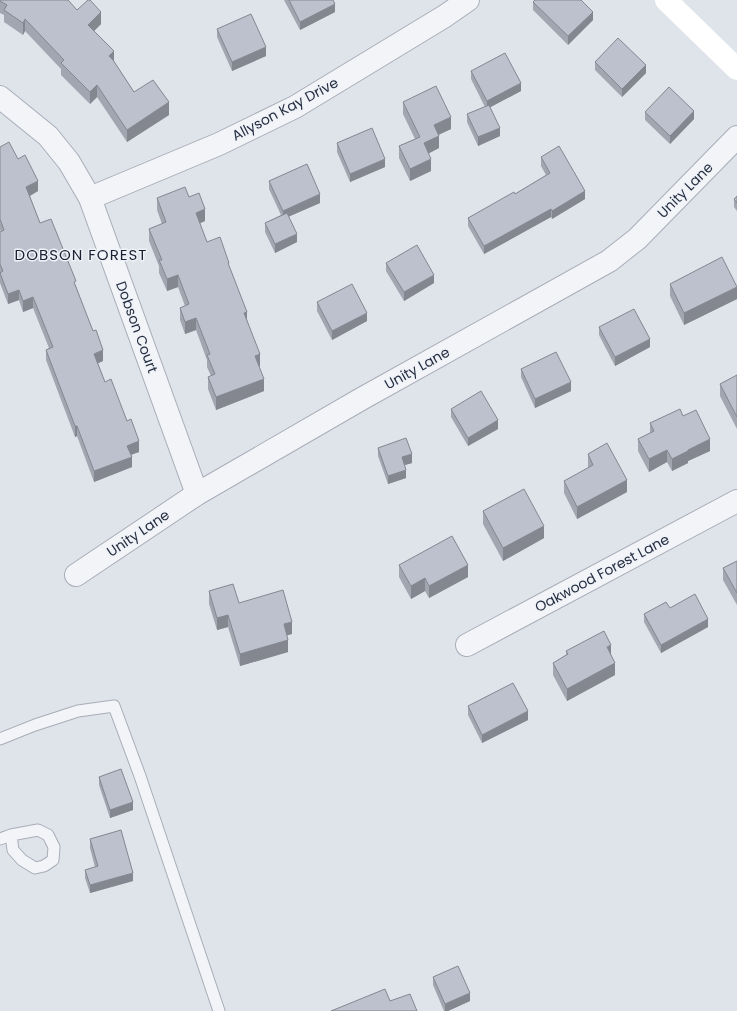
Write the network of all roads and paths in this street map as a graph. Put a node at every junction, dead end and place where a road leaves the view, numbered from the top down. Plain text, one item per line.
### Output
1 (468, 0) edge
2 (666, 0) edge
3 (737, 69) edge
4 (0, 97) edge
5 (737, 137) edge
6 (90, 198) junction
7 (197, 494) junction
8 (737, 501) edge
9 (76, 575) dead end
10 (467, 645) dead end
11 (0, 739) edge
12 (11, 835) dead end
13 (0, 839) edge
14 (219, 1011) edge

1 - 6 street, Allyson Kay Drive
2 - 3 street
4 - 6 street, Dobson Court
5 - 7 street, Unity Lane
6 - 7 street, Dobson Court
7 - 9 street, Unity Lane
8 - 10 street, Oakwood Forest Lane
11 - 14 lane
12 - 13 lane

